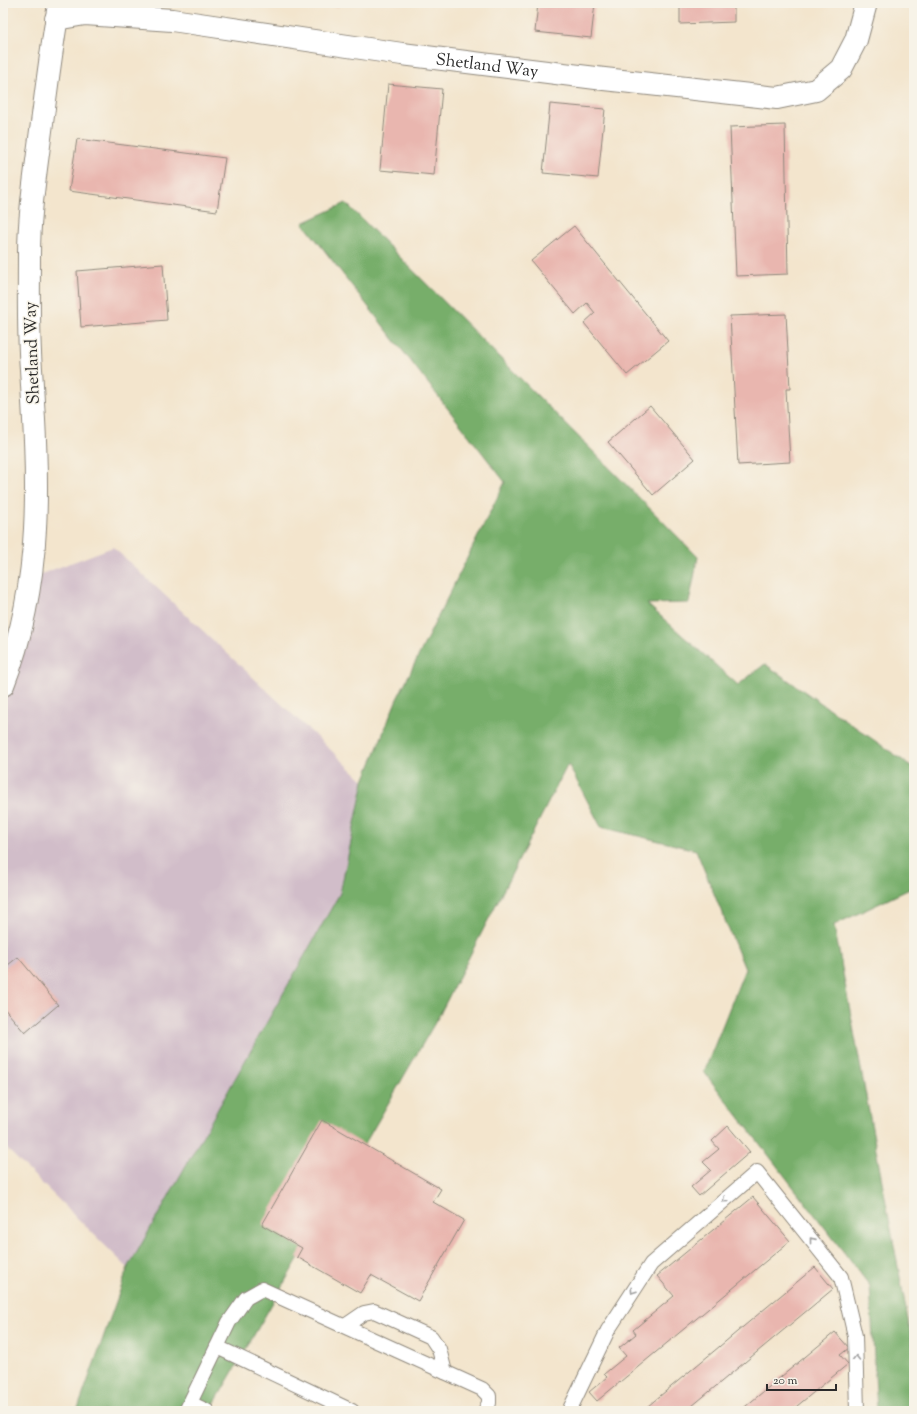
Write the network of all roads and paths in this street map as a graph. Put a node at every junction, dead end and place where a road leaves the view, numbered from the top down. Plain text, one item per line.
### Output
1 (866, 3) edge
2 (58, 11) edge
3 (3, 685) edge
4 (345, 1326) junction
5 (217, 1347) junction
6 (445, 1372) junction
7 (188, 1407) edge
8 (207, 1411) edge
9 (352, 1411) edge
10 (485, 1411) edge
11 (569, 1411) edge
12 (857, 1411) edge

1 - 2 street, Shetland Way
2 - 3 street, Shetland Way
4 - 5 lane
4 - 6 lane
4 - 6 lane
5 - 7 lane
5 - 9 lane
6 - 10 lane
7 - 8 lane
12 -> 11 lane

